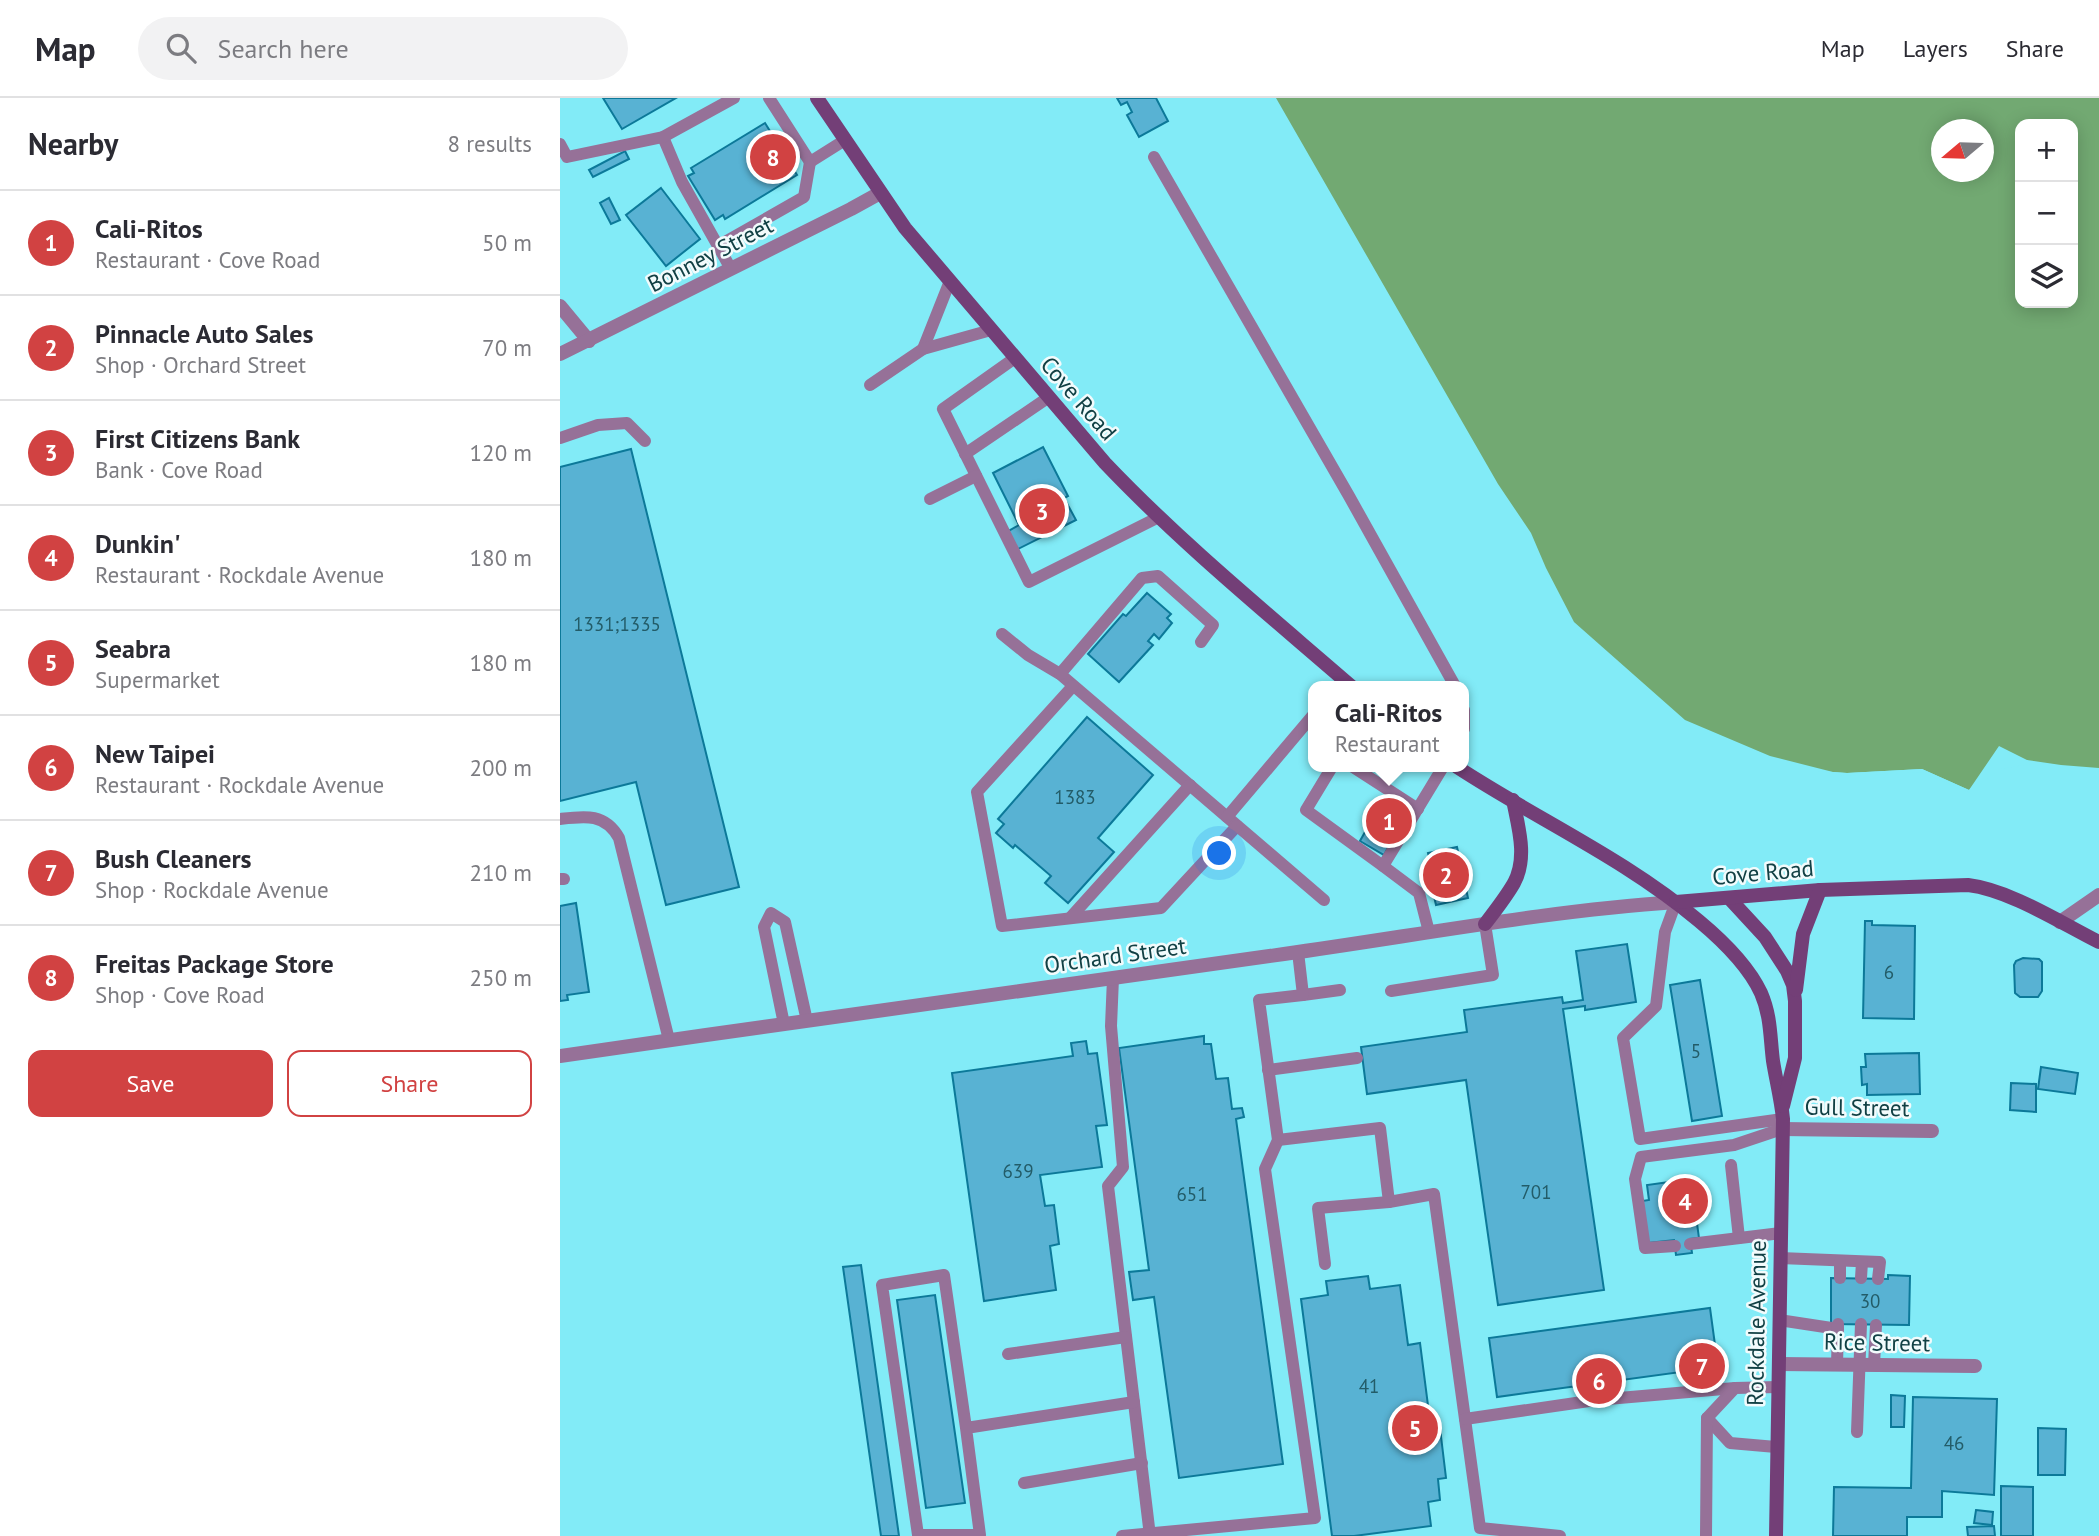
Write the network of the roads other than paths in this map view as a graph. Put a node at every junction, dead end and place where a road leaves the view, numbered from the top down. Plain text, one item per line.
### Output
1 (769, 98) edge
2 (817, 98) edge
3 (731, 99) edge
4 (663, 137) junction
5 (845, 140) junction
6 (560, 144) edge
7 (1154, 158) dead end
8 (810, 162) junction
9 (880, 192) junction
10 (718, 246) junction
11 (731, 269) junction
12 (950, 281) junction
13 (560, 306) edge
14 (990, 330) junction
15 (589, 341) junction
16 (923, 349) junction
17 (560, 354) edge
18 (1015, 358) junction
19 (870, 385) dead end
20 (1049, 397) junction
21 (560, 438) edge
22 (645, 441) dead end
23 (965, 454) junction
24 (976, 476) junction
25 (930, 499) dead end
26 (1159, 517) junction
27 (1002, 634) dead end
28 (1201, 642) dead end
29 (1059, 674) junction
30 (1341, 681) edge
31 (1452, 681) edge
32 (1073, 686) junction
33 (1308, 721) edge
34 (1329, 772) edge
35 (1361, 772) edge
36 (1440, 772) edge
37 (1465, 772) edge
38 (1190, 785) junction
39 (1513, 800) junction
40 (1418, 809) junction
41 (1227, 817) junction
42 (560, 819) edge
43 (1237, 826) junction
44 (1382, 866) junction
45 (1820, 890) junction
46 (2099, 895) edge
47 (1729, 898) junction
48 (1324, 900) dead end
49 (1676, 902) junction
50 (1070, 918) junction
51 (2060, 922) junction
52 (1485, 924) junction
53 (1429, 932) junction
54 (2099, 942) edge
55 (1298, 952) junction
56 (1113, 978) junction
57 (1340, 990) dead end
58 (1391, 991) dead end
59 (1303, 995) junction
60 (1795, 1002) junction
61 (807, 1021) junction
62 (783, 1024) junction
63 (669, 1040) junction
64 (560, 1056) edge
65 (1357, 1058) dead end
66 (1268, 1070) junction
67 (1782, 1119) junction
68 (1932, 1131) dead end
69 (1278, 1140) junction
70 (1731, 1165) dead end
71 (1389, 1202) junction
72 (1781, 1233) junction
73 (1738, 1238) junction
74 (1690, 1244) dead end
75 (1675, 1246) dead end
76 (1780, 1258) junction
77 (1840, 1261) junction
78 (1861, 1262) junction
79 (1325, 1264) dead end
80 (1840, 1278) dead end
81 (1861, 1278) dead end
82 (1878, 1279) dead end
83 (1779, 1320) junction
84 (1861, 1324) dead end
85 (1876, 1325) dead end
86 (1126, 1337) junction
87 (1008, 1354) dead end
88 (1779, 1364) junction
89 (1836, 1365) junction
90 (1867, 1365) junction
91 (1975, 1366) dead end
92 (1778, 1387) junction
93 (1735, 1388) junction
94 (1134, 1402) junction
95 (1707, 1418) junction
96 (1465, 1419) junction
97 (966, 1428) junction
98 (1857, 1432) dead end
99 (1776, 1447) junction
100 (1142, 1463) junction
101 (1024, 1483) dead end
102 (1150, 1535) edge
103 (1122, 1536) edge
104 (1560, 1536) edge
105 (1706, 1536) edge
106 (1776, 1536) edge

1 - 8 lane
2 - 5 main road, Cove Road
3 - 4 lane
4 - 6 lane
4 - 10 lane
5 - 8 lane
5 - 9 main road, Cove Road
7 - 31 lane
8 - 10 lane
9 - 11 street, Bonney Street
9 - 12 main road, Cove Road
10 - 11 lane
11 - 15 street, Bonney Street
12 - 14 main road, Cove Road
12 - 16 lane
13 - 15 street
14 - 16 lane
14 - 18 main road, Cove Road
15 - 17 street, Bonney Street
16 - 19 lane
18 - 20 main road, Cove Road
18 - 23 lane
20 - 23 lane
20 - 26 main road, Cove Road
21 - 22 lane
23 - 24 lane
24 - 25 lane
24 - 26 lane
26 - 30 main road, Cove Road
27 - 29 lane
28 - 29 lane
29 - 32 lane
32 - 38 lane
32 - 50 lane
33 - 41 lane
34 - 44 lane
35 - 40 lane
36 - 40 lane
37 - 39 main road
38 - 41 lane
38 - 50 lane
39 - 49 main road
39 - 52 main road
40 - 44 lane
41 - 43 lane
42 - 63 lane
43 - 48 lane
43 - 50 lane
44 - 53 lane
45 - 47 main road, Cove Road
45 - 51 main road, Cove Road
45 - 60 main road
46 - 51 street
47 - 49 main road, Cove Road
47 - 60 main road, Rockdale Avenue
49 - 52 street, Orchard Street
49 - 67 main road, Rockdale Avenue
49 - 67 lane
51 - 54 main road, Cove Road
52 - 53 street, Orchard Street
52 - 58 lane
53 - 55 street, Orchard Street
55 - 56 street, Orchard Street
55 - 59 lane
56 - 61 street, Orchard Street
56 - 86 lane
57 - 59 lane
59 - 66 lane
60 - 67 main road, Rockdale Avenue
61 - 62 street, Orchard Street
61 - 62 lane
62 - 63 street, Orchard Street
63 - 64 street, Orchard Street
65 - 66 lane
66 - 69 lane
67 - 68 street, Gull Street
67 - 72 main road, Rockdale Avenue
67 - 75 lane
69 - 71 lane
69 - 102 lane
70 - 73 lane
71 - 79 lane
71 - 96 lane
72 - 73 lane
72 - 76 main road, Rockdale Avenue
73 - 74 lane
76 - 77 lane
76 - 83 main road, Rockdale Avenue
77 - 78 lane
77 - 80 lane
78 - 81 lane
78 - 82 lane
83 - 88 main road, Rockdale Avenue
83 - 89 lane
84 - 90 lane
85 - 90 lane
86 - 87 lane
86 - 94 lane
88 - 89 street, Rice Street
88 - 92 main road, Rockdale Avenue
89 - 90 street, Rice Street
90 - 91 street, Rice Street
90 - 98 lane
92 - 93 lane
92 - 99 main road, Rockdale Avenue
93 - 95 lane
93 - 96 lane
94 - 97 lane
94 - 100 lane
95 - 99 lane
95 - 105 lane
96 - 104 lane
97 - 97 lane
99 - 106 main road, Rockdale Avenue
100 - 101 lane
100 - 102 lane
102 - 103 lane

